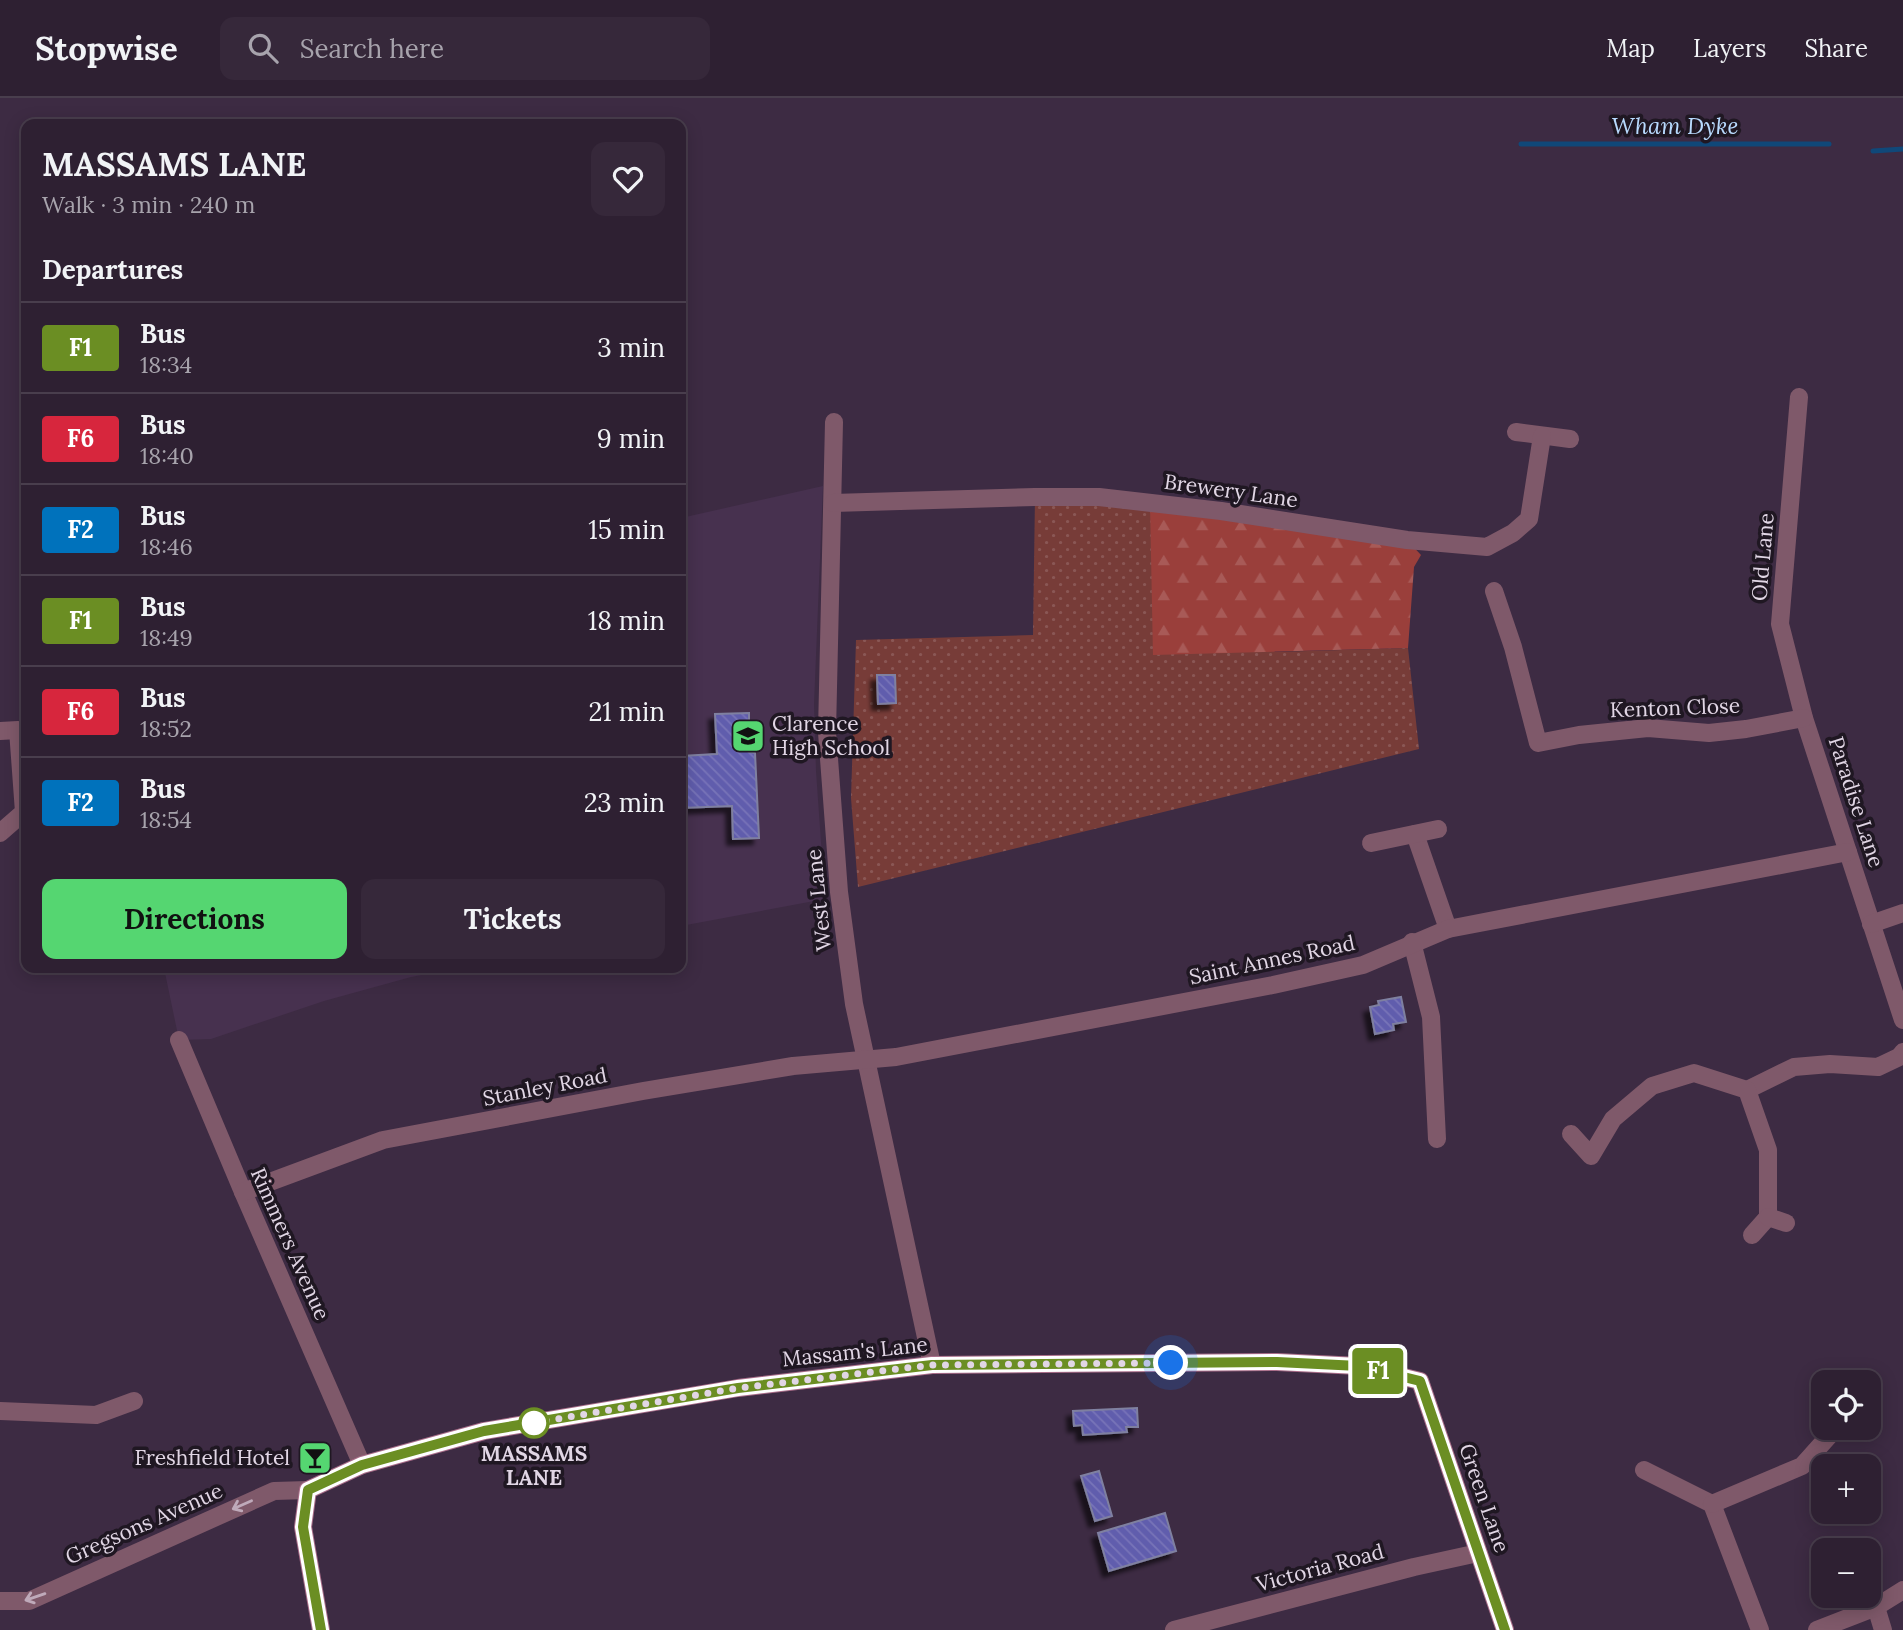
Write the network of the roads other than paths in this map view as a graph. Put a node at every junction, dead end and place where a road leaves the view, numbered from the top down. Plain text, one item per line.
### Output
1 (1799, 397) dead end
2 (834, 422) dead end
3 (1516, 432) dead end
4 (1542, 436) junction
5 (1570, 439) dead end
6 (833, 503) junction
7 (1494, 591) dead end
8 (1804, 718) junction
9 (0, 731) edge
10 (21, 771) edge
11 (21, 815) edge
12 (1438, 829) dead end
13 (0, 833) edge
14 (1415, 834) junction
15 (1371, 843) dead end
16 (1848, 852) junction
17 (1903, 914) edge
18 (1871, 924) junction
19 (1448, 929) junction
20 (1412, 942) junction
21 (1903, 1020) edge
22 (179, 1040) dead end
23 (1903, 1052) edge
24 (865, 1058) junction
25 (1747, 1090) junction
26 (1571, 1134) dead end
27 (1437, 1139) dead end
28 (243, 1192) junction
29 (1768, 1217) junction
30 (1786, 1223) dead end
31 (1752, 1235) dead end
32 (932, 1365) junction
33 (1420, 1381) joint
34 (134, 1401) dead end
35 (0, 1411) edge
36 (1825, 1440) edge
37 (362, 1465) junction
38 (1644, 1470) dead end
39 (308, 1490) junction
40 (1712, 1504) junction
41 (1478, 1553) junction
42 (1903, 1590) edge
43 (0, 1601) edge
44 (1881, 1604) edge
45 (1873, 1608) edge
46 (1876, 1608) edge
47 (321, 1630) edge
48 (1174, 1630) edge
49 (1505, 1630) edge
50 (1760, 1630) edge
51 (1817, 1630) edge
52 (1883, 1630) edge

1 - 8 street, Old Lane
2 - 6 street, West Lane
3 - 4 street
4 - 5 street
4 - 6 street, Brewery Lane
6 - 24 street, West Lane
7 - 8 street, Kenton Close
8 - 16 street, Paradise Lane
9 - 10 street
11 - 13 street
12 - 14 street
14 - 15 street
14 - 19 street
16 - 18 street, Paradise Lane
16 - 19 street, Saint Annes Road
17 - 18 street
18 - 21 street, Paradise Lane
19 - 20 street, Saint Annes Road
20 - 24 street, Saint Annes Road
20 - 27 street
22 - 28 street, Rimmers Avenue
23 - 25 street
24 - 28 street, Stanley Road
24 - 32 street, West Lane
25 - 26 street
25 - 29 street
28 - 37 street, Rimmers Avenue
29 - 30 street
29 - 31 street
32 - 33 street, Massam's Lane
32 - 37 street, Massam's Lane
33 - 41 street, Green Lane
34 - 35 street
36 - 40 street
37 - 39 street, Massam's Lane
38 - 40 street
39 -> 43 street, Gregsons Avenue
39 - 47 street
40 - 50 street
41 - 48 street, Victoria Road
41 - 49 street, Green Lane
42 - 44 street
45 - 51 street
46 - 52 street

